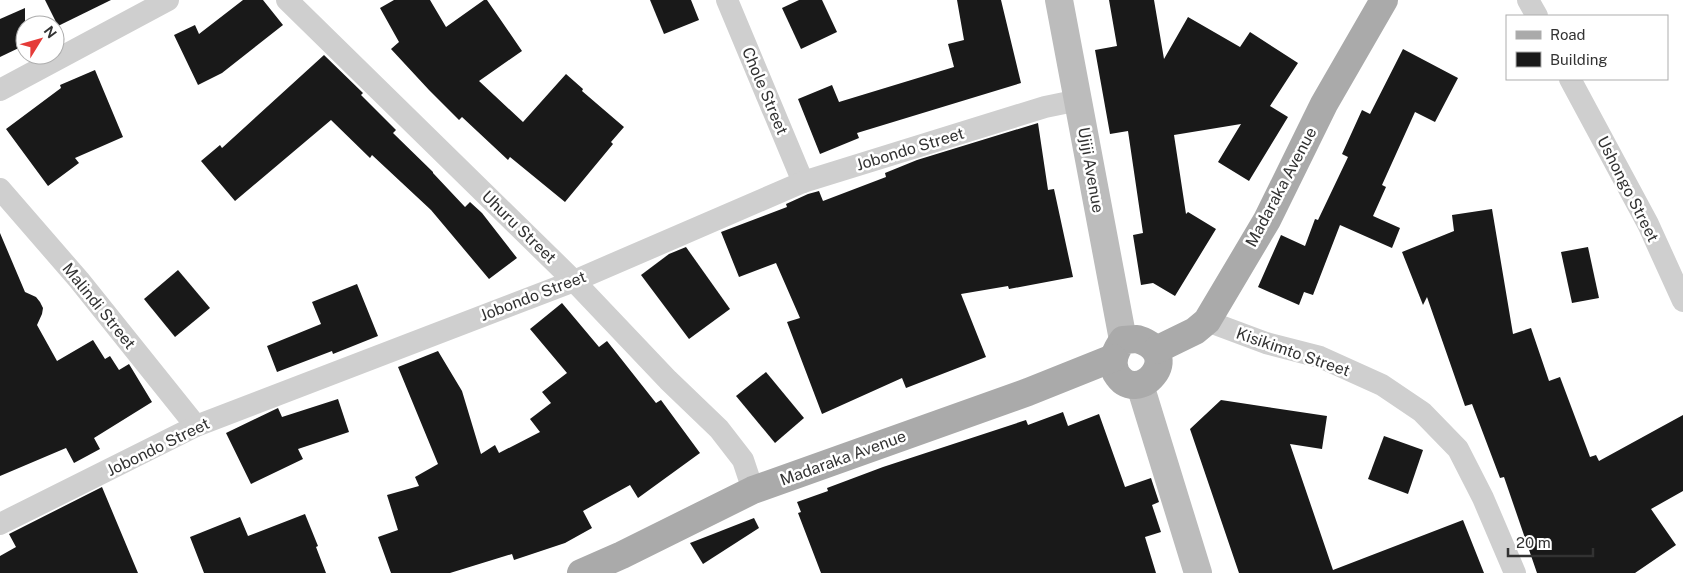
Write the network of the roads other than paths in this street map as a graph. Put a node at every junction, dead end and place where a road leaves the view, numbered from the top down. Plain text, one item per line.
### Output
1 (168, 0) edge
2 (286, 0) edge
3 (726, 0) edge
4 (1059, 0) edge
5 (1384, 0) edge
6 (1528, 0) edge
7 (1536, 15) edge
8 (1571, 80) edge
9 (0, 90) edge
10 (1079, 100) junction
11 (803, 182) junction
12 (0, 189) edge
13 (574, 281) junction
14 (1683, 301) edge
15 (1207, 321) junction
16 (1118, 349) junction
17 (1156, 350) junction
18 (1140, 385) junction
19 (196, 426) junction
20 (753, 490) junction
21 (0, 524) edge
22 (580, 573) edge
23 (1198, 573) edge
24 (1515, 573) edge

1 - 9 street
2 - 13 street, Uhuru Street
3 - 11 street, Chole Street
4 - 10 main road, Ujiji Avenue
5 - 15 main road, Madaraka Avenue
6 - 7 street
8 - 14 street, Ushongo Street
10 - 11 street, Jobondo Street
10 - 16 main road, Ujiji Avenue
11 - 13 street, Jobondo Street
12 - 19 street, Malindi Street
13 - 19 street, Jobondo Street
13 - 20 street, Uhuru Street
15 - 17 main road, Madaraka Avenue
15 - 24 street, Kisikimto Street
16 - 17 main road
16 - 18 main road
16 - 20 main road, Madaraka Avenue
17 - 18 main road
18 - 23 main road
19 - 21 street, Jobondo Street
20 - 22 main road, Madaraka Avenue

